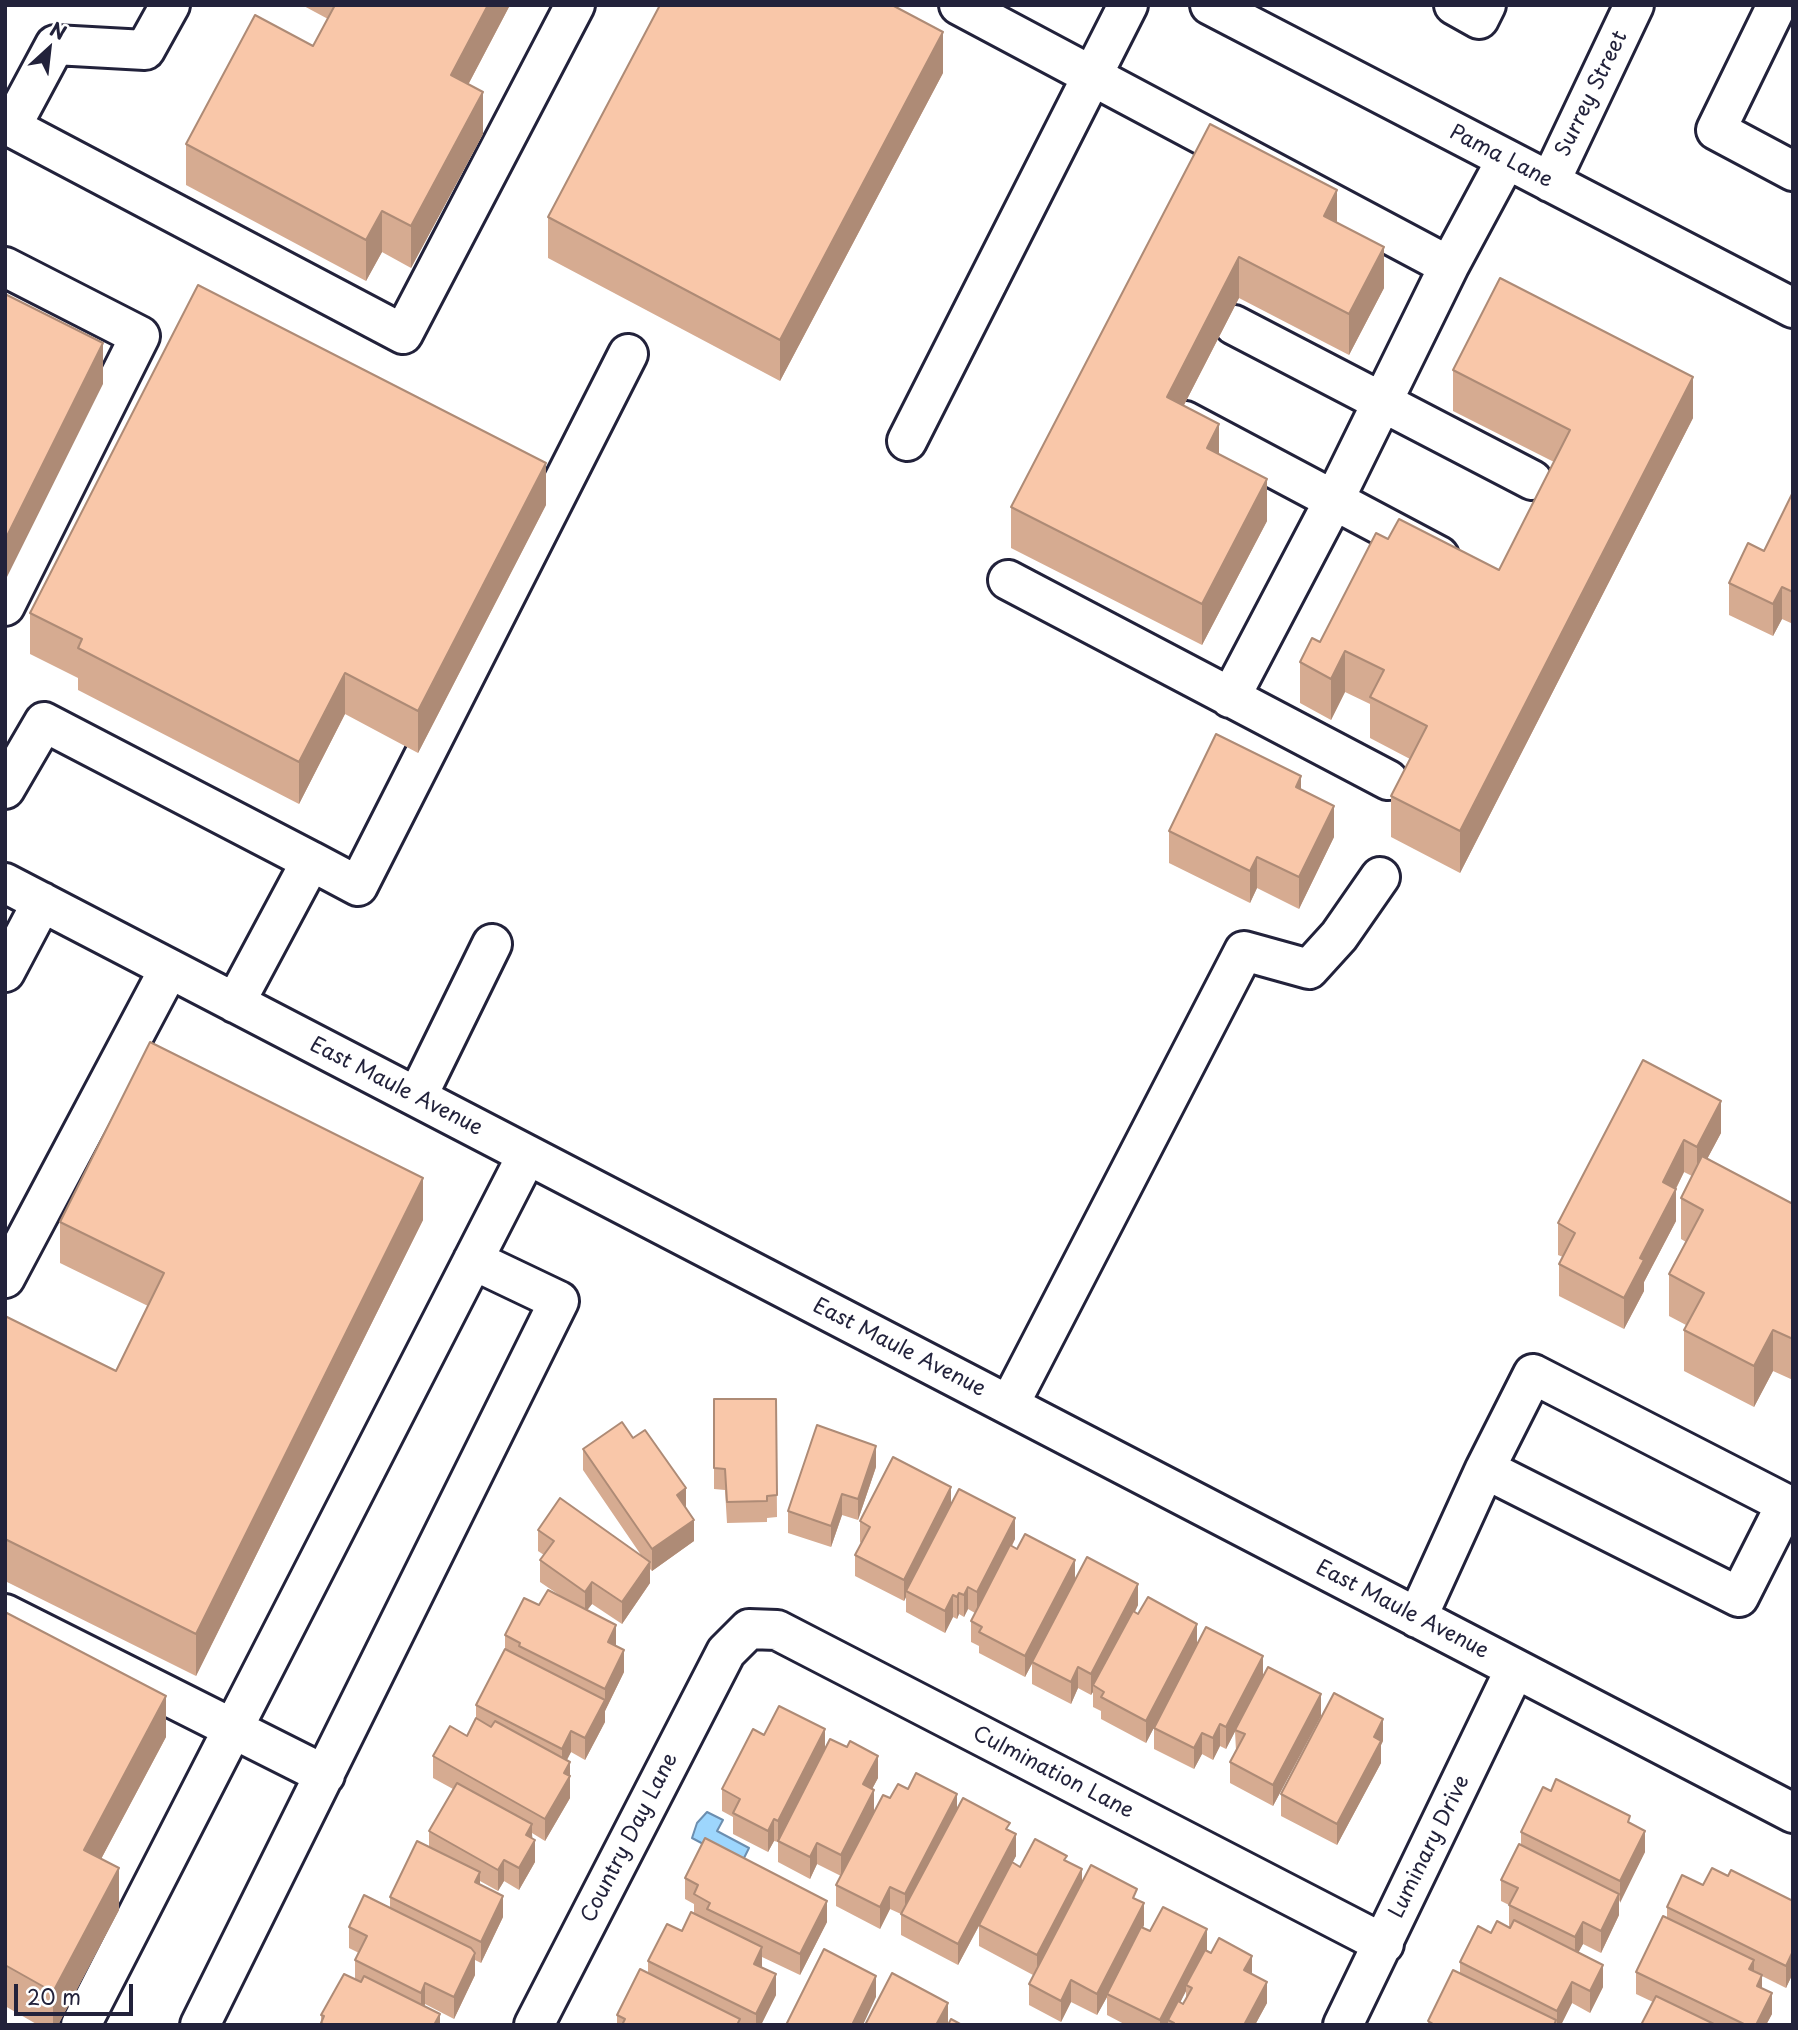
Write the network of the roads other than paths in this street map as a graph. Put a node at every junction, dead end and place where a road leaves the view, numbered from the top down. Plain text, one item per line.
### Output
1 (170, 5) edge
2 (575, 5) edge
3 (959, 5) edge
4 (1128, 5) edge
5 (1210, 5) edge
6 (1454, 5) edge
7 (1486, 5) edge
8 (1634, 5) edge
9 (1777, 5) edge
10 (1092, 75) junction
11 (8, 125) edge
12 (1506, 160) junction
13 (1793, 171) edge
14 (1550, 182) junction
15 (1449, 266) junction
16 (5, 267) edge
17 (1793, 308) edge
18 (1234, 326) dead end
19 (628, 354) dead end
20 (1382, 402) junction
21 (1185, 421) edge
22 (907, 441) dead end
23 (1532, 480) dead end
24 (1334, 500) junction
25 (1468, 572) edge
26 (1008, 580) dead end
27 (5, 606) edge
28 (1230, 698) junction
29 (1388, 780) dead end
30 (5, 789) edge
31 (312, 861) junction
32 (1380, 877) dead end
33 (5, 883) edge
34 (42, 902) junction
35 (492, 944) dead end
36 (169, 969) junction
37 (5, 972) edge
38 (235, 1003) junction
39 (417, 1097) junction
40 (527, 1155) junction
41 (473, 1260) junction
42 (5, 1278) edge
43 (1009, 1405) junction
44 (1485, 1469) junction
45 (5, 1614) edge
46 (1417, 1618) junction
47 (726, 1652) joint
48 (1515, 1669) junction
49 (233, 1728) junction
50 (325, 1774) junction
51 (1791, 1807) edge
52 (1384, 1944) junction
53 (80, 2025) edge
54 (201, 2025) edge
55 (534, 2025) edge
56 (1343, 2025) edge

1 - 11 street
2 - 11 street
3 - 10 street
4 - 10 street
5 - 12 street, Pama Lane
6 - 7 street
8 - 14 street, Surrey Street
9 - 13 street
10 - 15 street
10 - 22 street
12 - 14 street, Pama Lane
12 - 15 street
14 - 17 street, Pama Lane
15 - 20 street
16 - 27 street
18 - 20 street
19 - 31 street
20 - 23 street
20 - 24 street
21 - 24 street
24 - 25 street
24 - 28 street
26 - 28 street
28 - 29 street
30 - 31 street
31 - 38 street
32 - 43 street
33 - 34 street, East Maule Avenue
34 - 36 street, East Maule Avenue
34 - 37 street
35 - 39 street
36 - 38 street, East Maule Avenue
36 - 42 street
38 - 39 street, East Maule Avenue
39 - 40 street, East Maule Avenue
40 - 41 street
40 - 43 street, East Maule Avenue
41 - 49 street
41 - 50 street
43 - 46 street, East Maule Avenue
44 - 44 street
44 - 46 street
45 - 49 street
46 - 48 street, East Maule Avenue
47 - 52 street, Culmination Lane
47 - 55 street, Country Day Lane
48 - 51 street, East Maule Avenue
48 - 52 street, Luminary Drive
49 - 50 street
49 - 53 street
50 - 54 street
52 - 56 street, Luminary Drive

